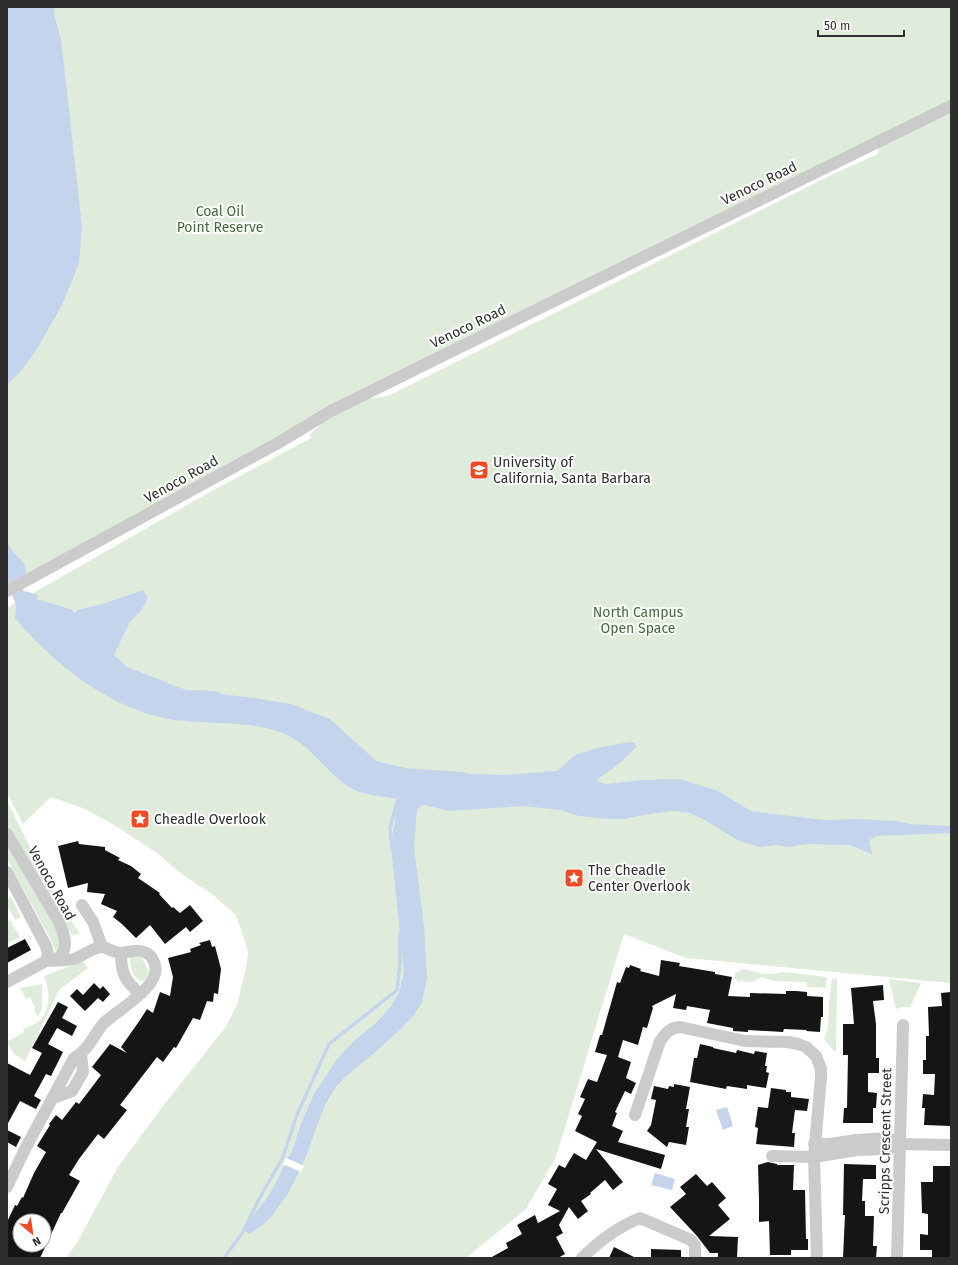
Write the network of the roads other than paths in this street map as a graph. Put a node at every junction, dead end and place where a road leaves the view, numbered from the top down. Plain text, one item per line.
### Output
1 (951, 106) edge
2 (7, 591) edge
3 (7, 834) edge
4 (7, 872) edge
5 (82, 905) dead end
6 (102, 947) junction
7 (121, 953) junction
8 (46, 961) junction
9 (7, 982) edge
10 (140, 994) junction
11 (903, 1026) dead end
12 (635, 1115) dead end
13 (814, 1144) junction
14 (900, 1144) junction
15 (951, 1145) edge
16 (772, 1156) dead end
17 (814, 1157) junction
18 (7, 1187) edge
19 (582, 1258) edge
20 (695, 1258) edge
21 (817, 1258) edge
22 (897, 1258) edge

1 - 2 street, Venoco Road
3 - 8 street, Venoco Road
4 - 8 street
5 - 6 street
6 - 7 street
6 - 8 street
7 - 10 street
7 - 10 street
8 - 9 street
10 - 18 street
11 - 14 street, Scripps Crescent Street
12 - 13 street
13 - 14 street
13 - 17 street
14 - 15 street
14 - 17 street
14 - 22 street, Scripps Crescent Street
16 - 17 street
17 - 21 street
19 - 20 street

